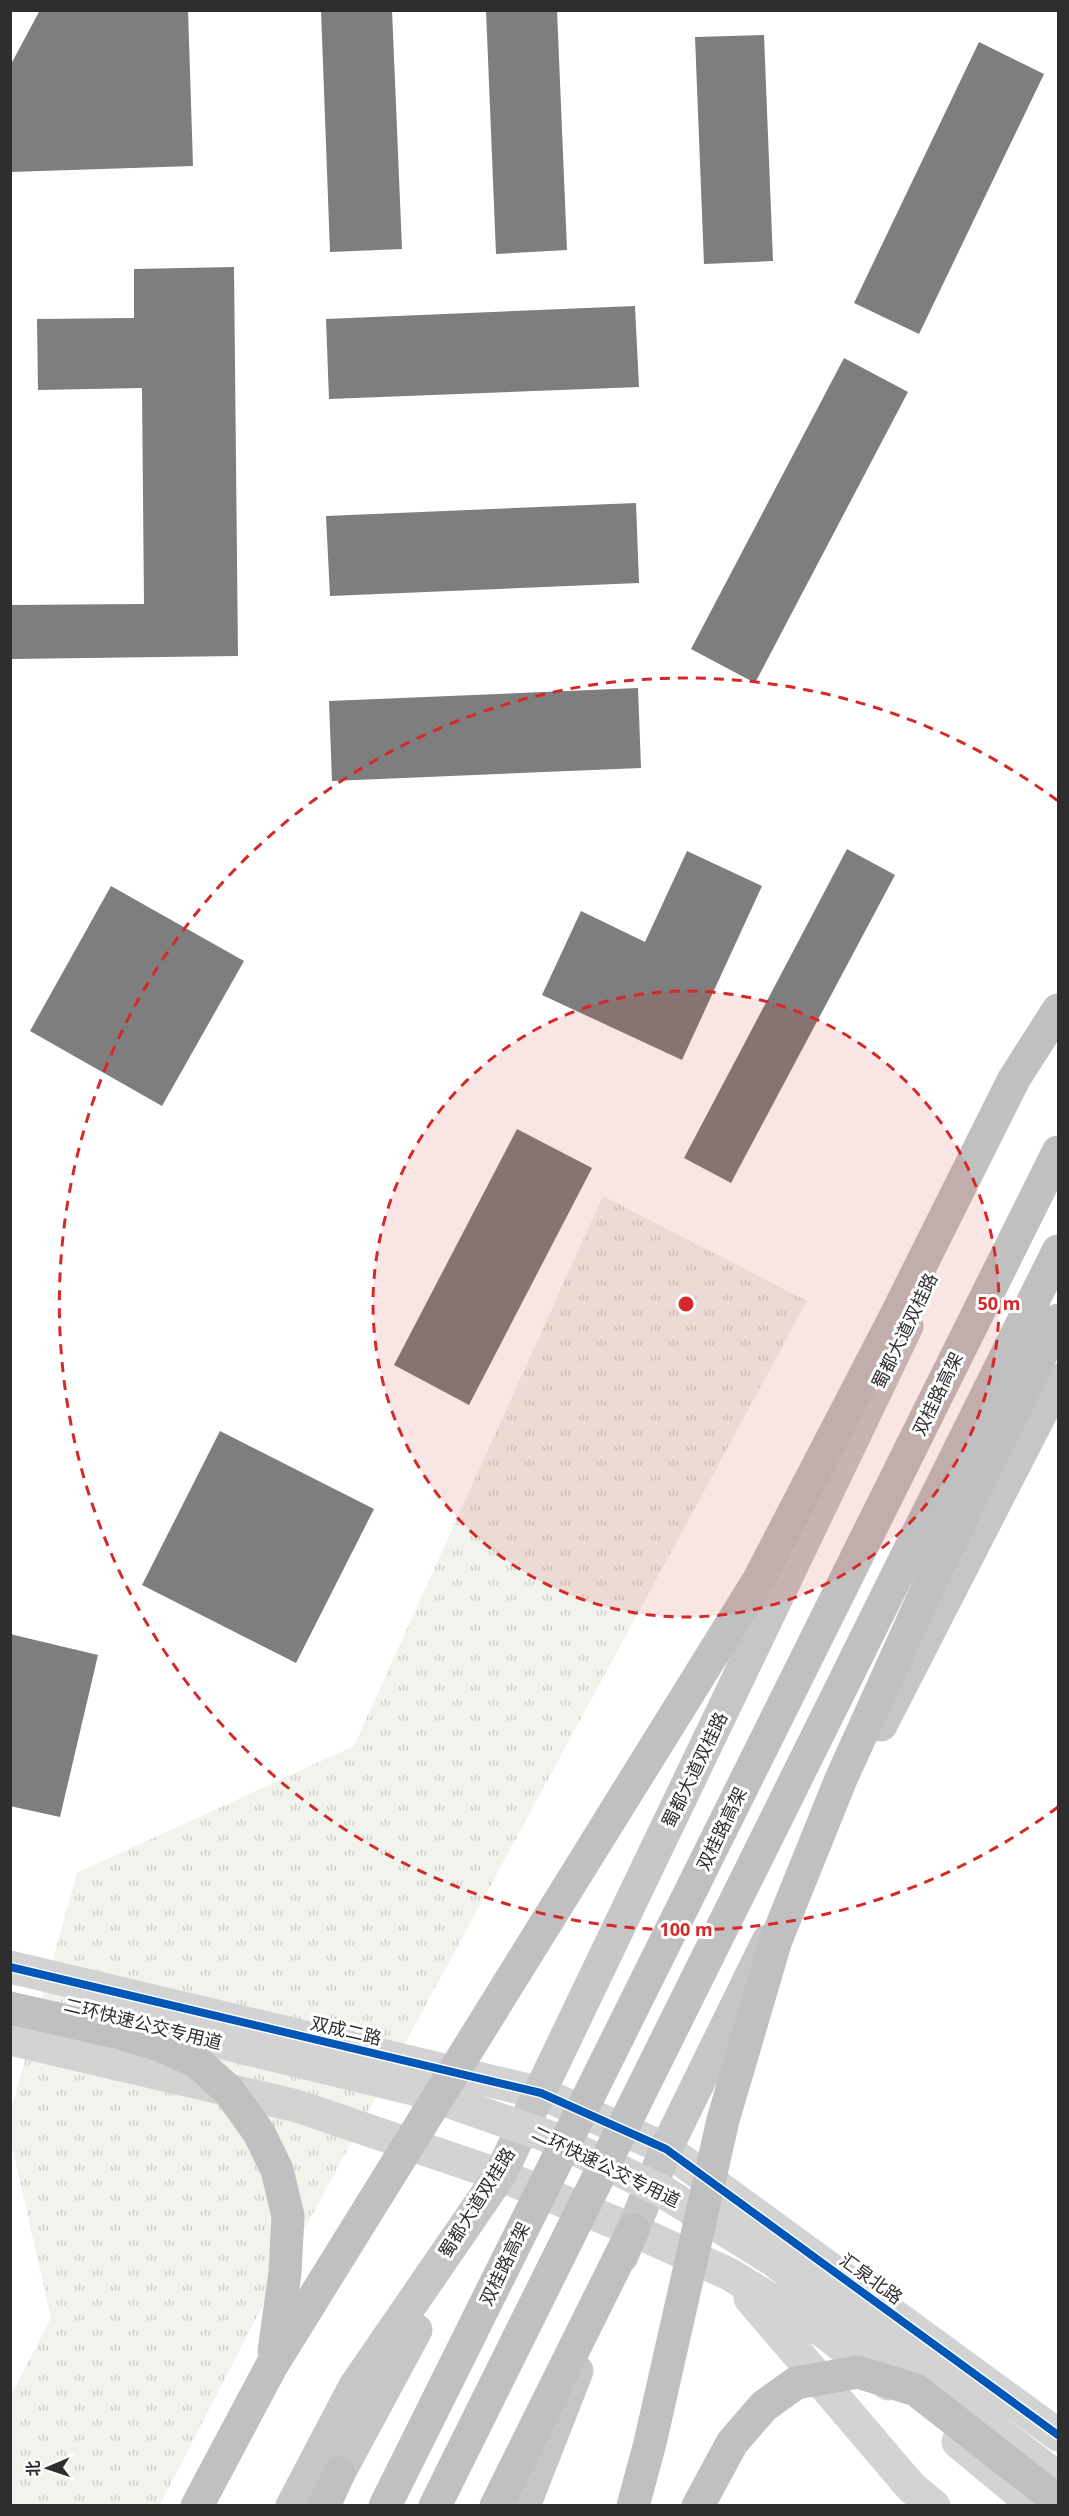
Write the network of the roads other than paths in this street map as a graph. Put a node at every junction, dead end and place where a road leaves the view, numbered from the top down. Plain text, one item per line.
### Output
1 (1059, 1010) edge
2 (1059, 1152) edge
3 (1059, 1251) edge
4 (1059, 1320) edge
5 (1059, 1380) edge
6 (10, 1967) edge
7 (10, 1992) edge
8 (10, 2008) edge
9 (10, 2039) edge
10 (541, 2093) junction
11 (666, 2149) junction
12 (500, 2175) junction
13 (633, 2230) junction
14 (729, 2274) junction
15 (272, 2365) junction
16 (1059, 2435) edge
17 (339, 2473) joint
18 (1059, 2478) edge
19 (1059, 2500) edge
20 (197, 2505) edge
21 (292, 2505) edge
22 (324, 2505) edge
23 (385, 2505) edge
24 (435, 2505) edge
25 (496, 2505) edge
26 (524, 2505) edge
27 (633, 2505) edge
28 (698, 2505) edge
29 (934, 2505) edge
30 (1035, 2505) edge

1 - 10 main road, 蜀都大道双桂路
1 - 15 highway, bridge
2 - 23 highway, 双桂路高架, bridge
3 - 24 highway, bridge
4 - 27 highway, bridge
5 - 11 main road
6 - 10 street, 双成二路
7 - 18 street, 二环快速公交专用道, bridge
8 - 15 highway, bridge
9 - 12 street
10 - 11 street, 双成二路
10 - 12 main road, 蜀都大道双桂路
11 - 13 main road
11 - 16 street, 汇泉北路
12 - 13 street
12 - 17 main road
12 - 21 main road, 蜀都大道双桂路
13 - 14 street
13 - 25 highway
13 - 26 main road
14 - 29 street
14 - 30 street
15 - 20 highway, bridge
17 - 22 highway
19 - 28 highway, bridge

